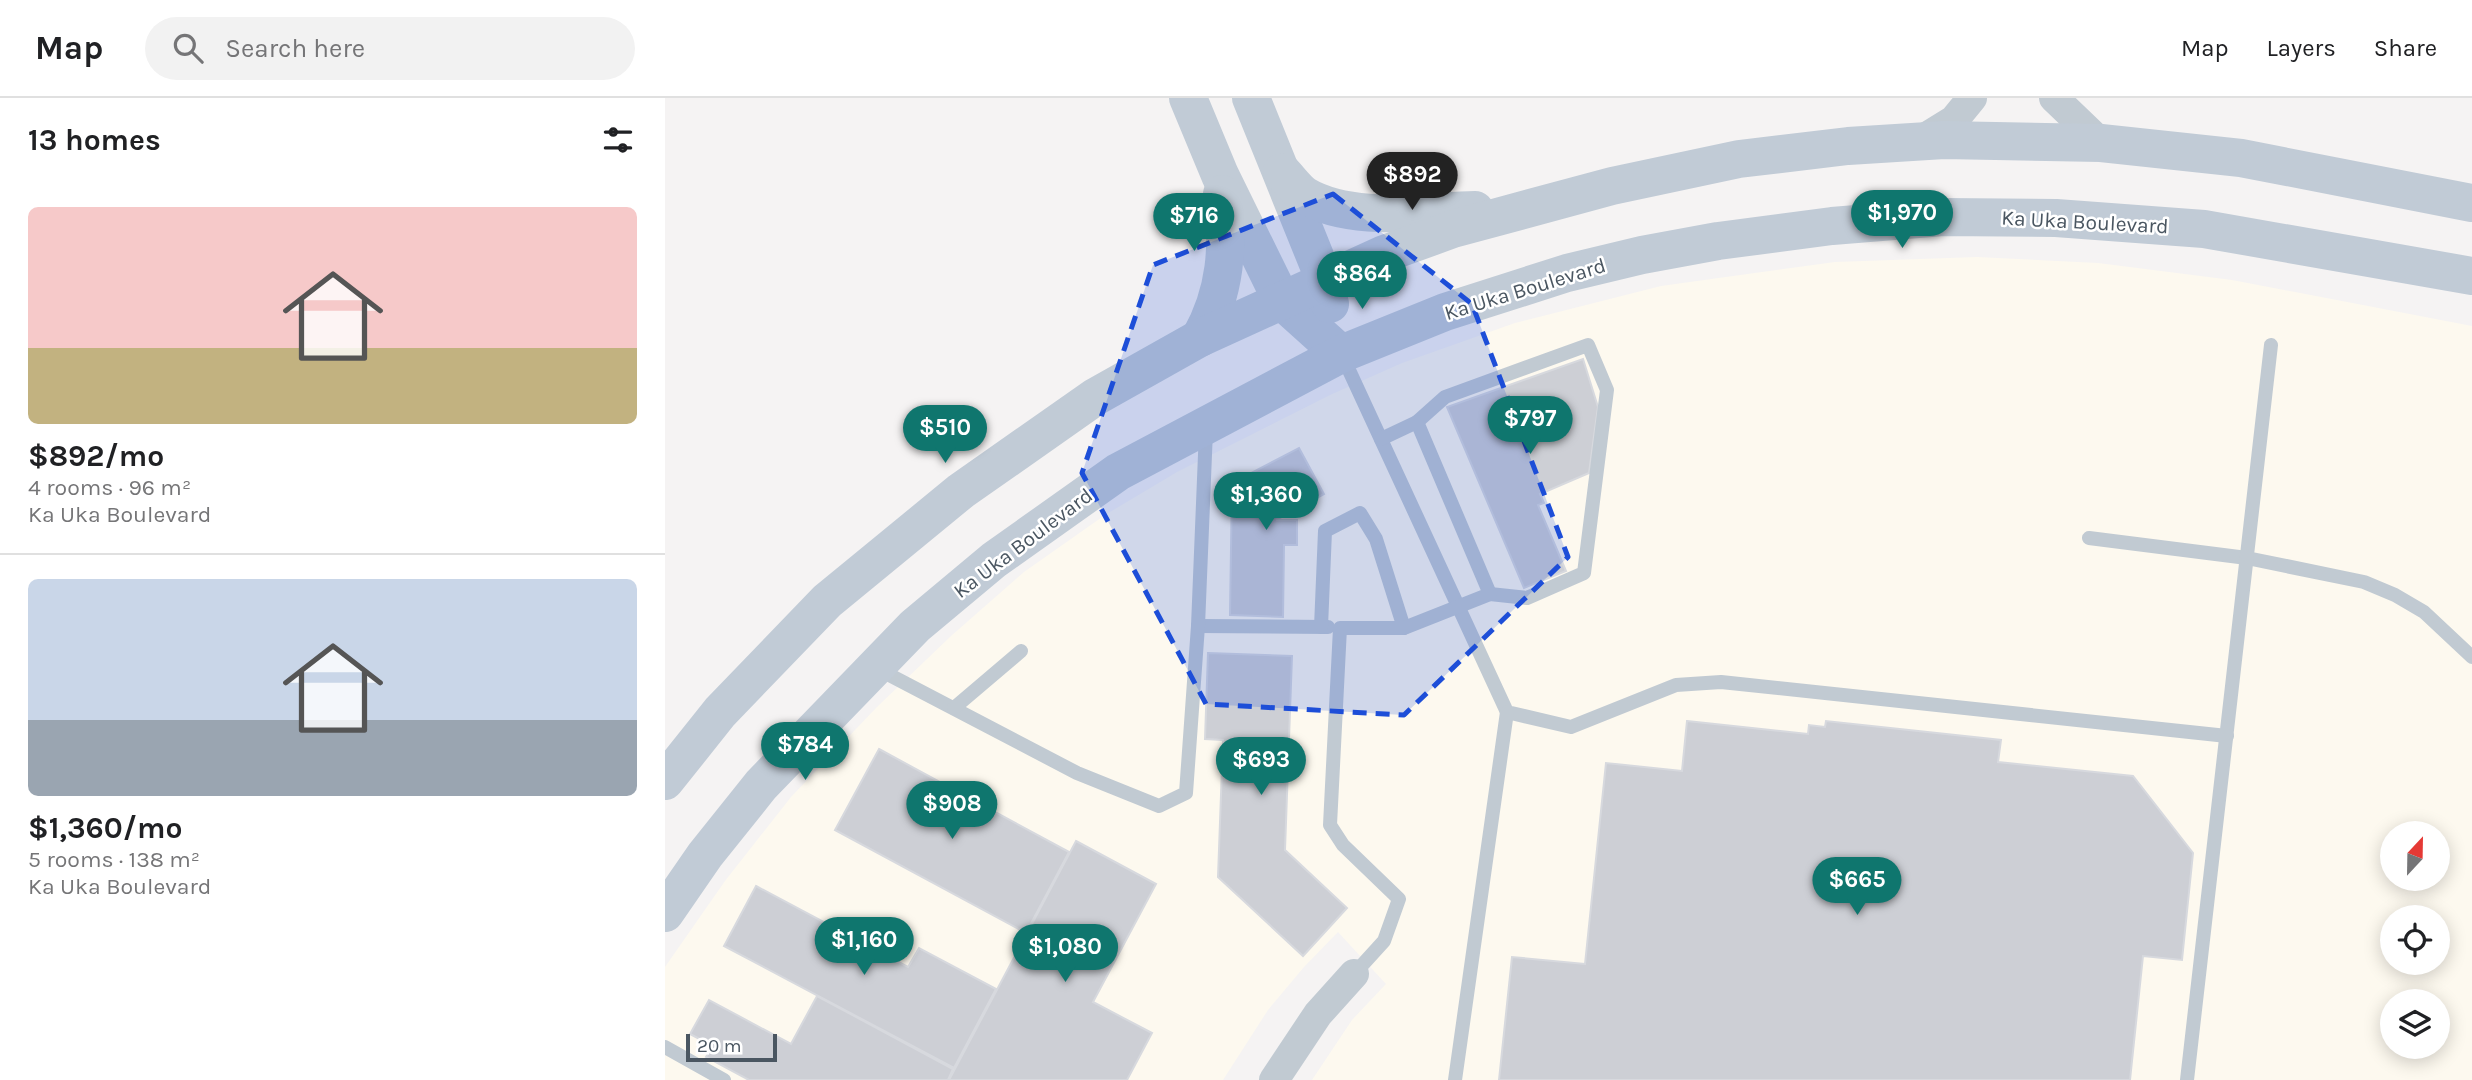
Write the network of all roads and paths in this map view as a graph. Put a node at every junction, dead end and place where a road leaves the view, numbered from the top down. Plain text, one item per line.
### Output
1 (1188, 98) edge
2 (1251, 98) edge
3 (1972, 98) edge
4 (2054, 98) edge
5 (1920, 141) junction
6 (2101, 143) junction
7 (1277, 167) junction
8 (1220, 175) junction
9 (2472, 203) edge
10 (1522, 208) junction
11 (2472, 276) edge
12 (1325, 281) junction
13 (1282, 301) junction
14 (1200, 338) junction
15 (2271, 345) dead end
16 (1341, 354) junction
17 (1417, 422) junction
18 (1207, 424) junction
19 (1381, 439) junction
20 (2089, 538) dead end
21 (2247, 558) junction
22 (1490, 594) junction
23 (1458, 607) junction
24 (1198, 626) junction
25 (1321, 627) junction
26 (1340, 628) junction
27 (1403, 628) junction
28 (1021, 651) dead end
29 (2472, 656) edge
30 (873, 667) junction
31 (954, 708) junction
32 (1507, 712) junction
33 (2227, 736) junction
34 (665, 781) edge
35 (665, 913) edge
36 (1354, 974) joint
37 (665, 1047) edge
38 (725, 1080) edge
39 (1274, 1080) edge
40 (1455, 1080) edge
41 (2187, 1080) edge

1 - 8 main road
2 - 7 main road
3 - 5 street
4 - 6 street
5 - 6 main road
5 - 10 main road
6 - 9 main road
7 - 10 main road
7 - 12 main road
8 - 13 main road
8 - 14 main road
10 - 12 main road
11 - 16 main road, Ka Uka Boulevard
12 - 13 main road
12 - 16 main road
13 - 14 main road
13 - 16 main road
14 - 34 main road
15 - 21 lane
16 - 18 main road, Ka Uka Boulevard
16 - 19 lane
17 - 19 lane
17 - 22 lane
17 - 22 lane
18 - 24 lane
18 - 30 main road, Ka Uka Boulevard
19 - 23 lane
20 - 21 lane
21 - 29 lane
21 - 33 lane
22 - 23 lane
23 - 27 lane
23 - 32 lane
24 - 25 lane
24 - 31 lane
25 - 26 lane
25 - 27 lane
26 - 27 lane
26 - 36 lane
28 - 31 lane
30 - 31 lane
30 - 35 main road, Ka Uka Boulevard
32 - 33 lane
32 - 40 lane
33 - 41 lane
36 - 39 street
37 - 38 lane

